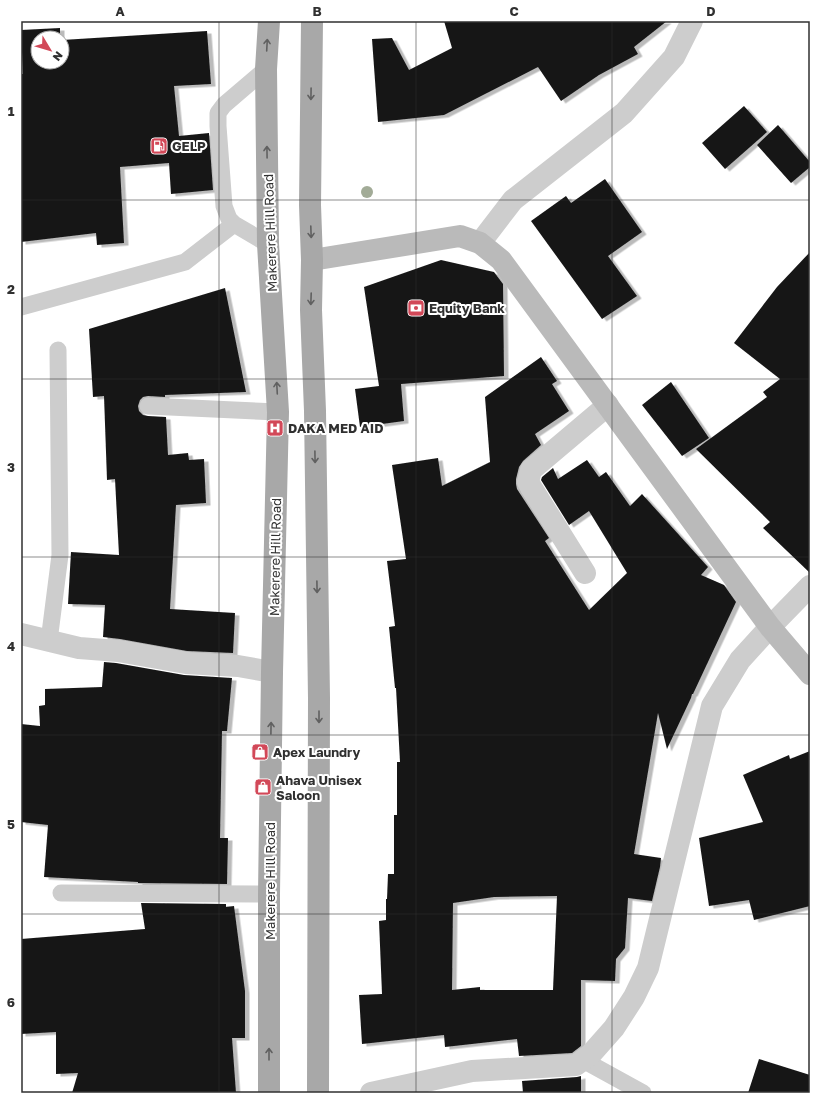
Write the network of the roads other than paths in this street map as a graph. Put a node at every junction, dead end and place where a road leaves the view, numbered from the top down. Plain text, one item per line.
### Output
1 (269, 21) edge
2 (312, 21) edge
3 (692, 21) edge
4 (266, 69) junction
5 (234, 224) junction
6 (480, 243) junction
7 (268, 244) junction
8 (312, 260) junction
9 (21, 307) edge
10 (58, 350) dead end
11 (608, 405) junction
12 (148, 406) dead end
13 (278, 412) junction
14 (585, 573) dead end
15 (810, 586) edge
16 (770, 627) junction
17 (21, 634) edge
18 (49, 641) junction
19 (272, 672) junction
20 (810, 674) edge
21 (61, 893) dead end
22 (269, 894) junction
23 (583, 1060) junction
24 (269, 1093) edge
25 (318, 1093) edge
26 (371, 1093) edge
27 (643, 1093) edge

4 -> 1 main road, Makerere Hill Road
2 -> 8 main road
3 - 6 street
4 - 5 lane
7 -> 4 main road, Makerere Hill Road
5 - 7 lane
5 - 9 lane
6 - 8 street
6 - 11 street
13 -> 7 main road, Makerere Hill Road
8 -> 25 main road
10 - 18 lane
11 - 14 street
11 - 16 street
12 - 13 lane
13 - 19 main road, Makerere Hill Road
15 - 16 street
16 - 20 street
16 - 23 street
17 - 18 street
18 - 19 street
22 -> 19 main road, Makerere Hill Road
21 - 22 lane
24 -> 22 main road, Makerere Hill Road
23 - 26 street
23 - 27 lane

